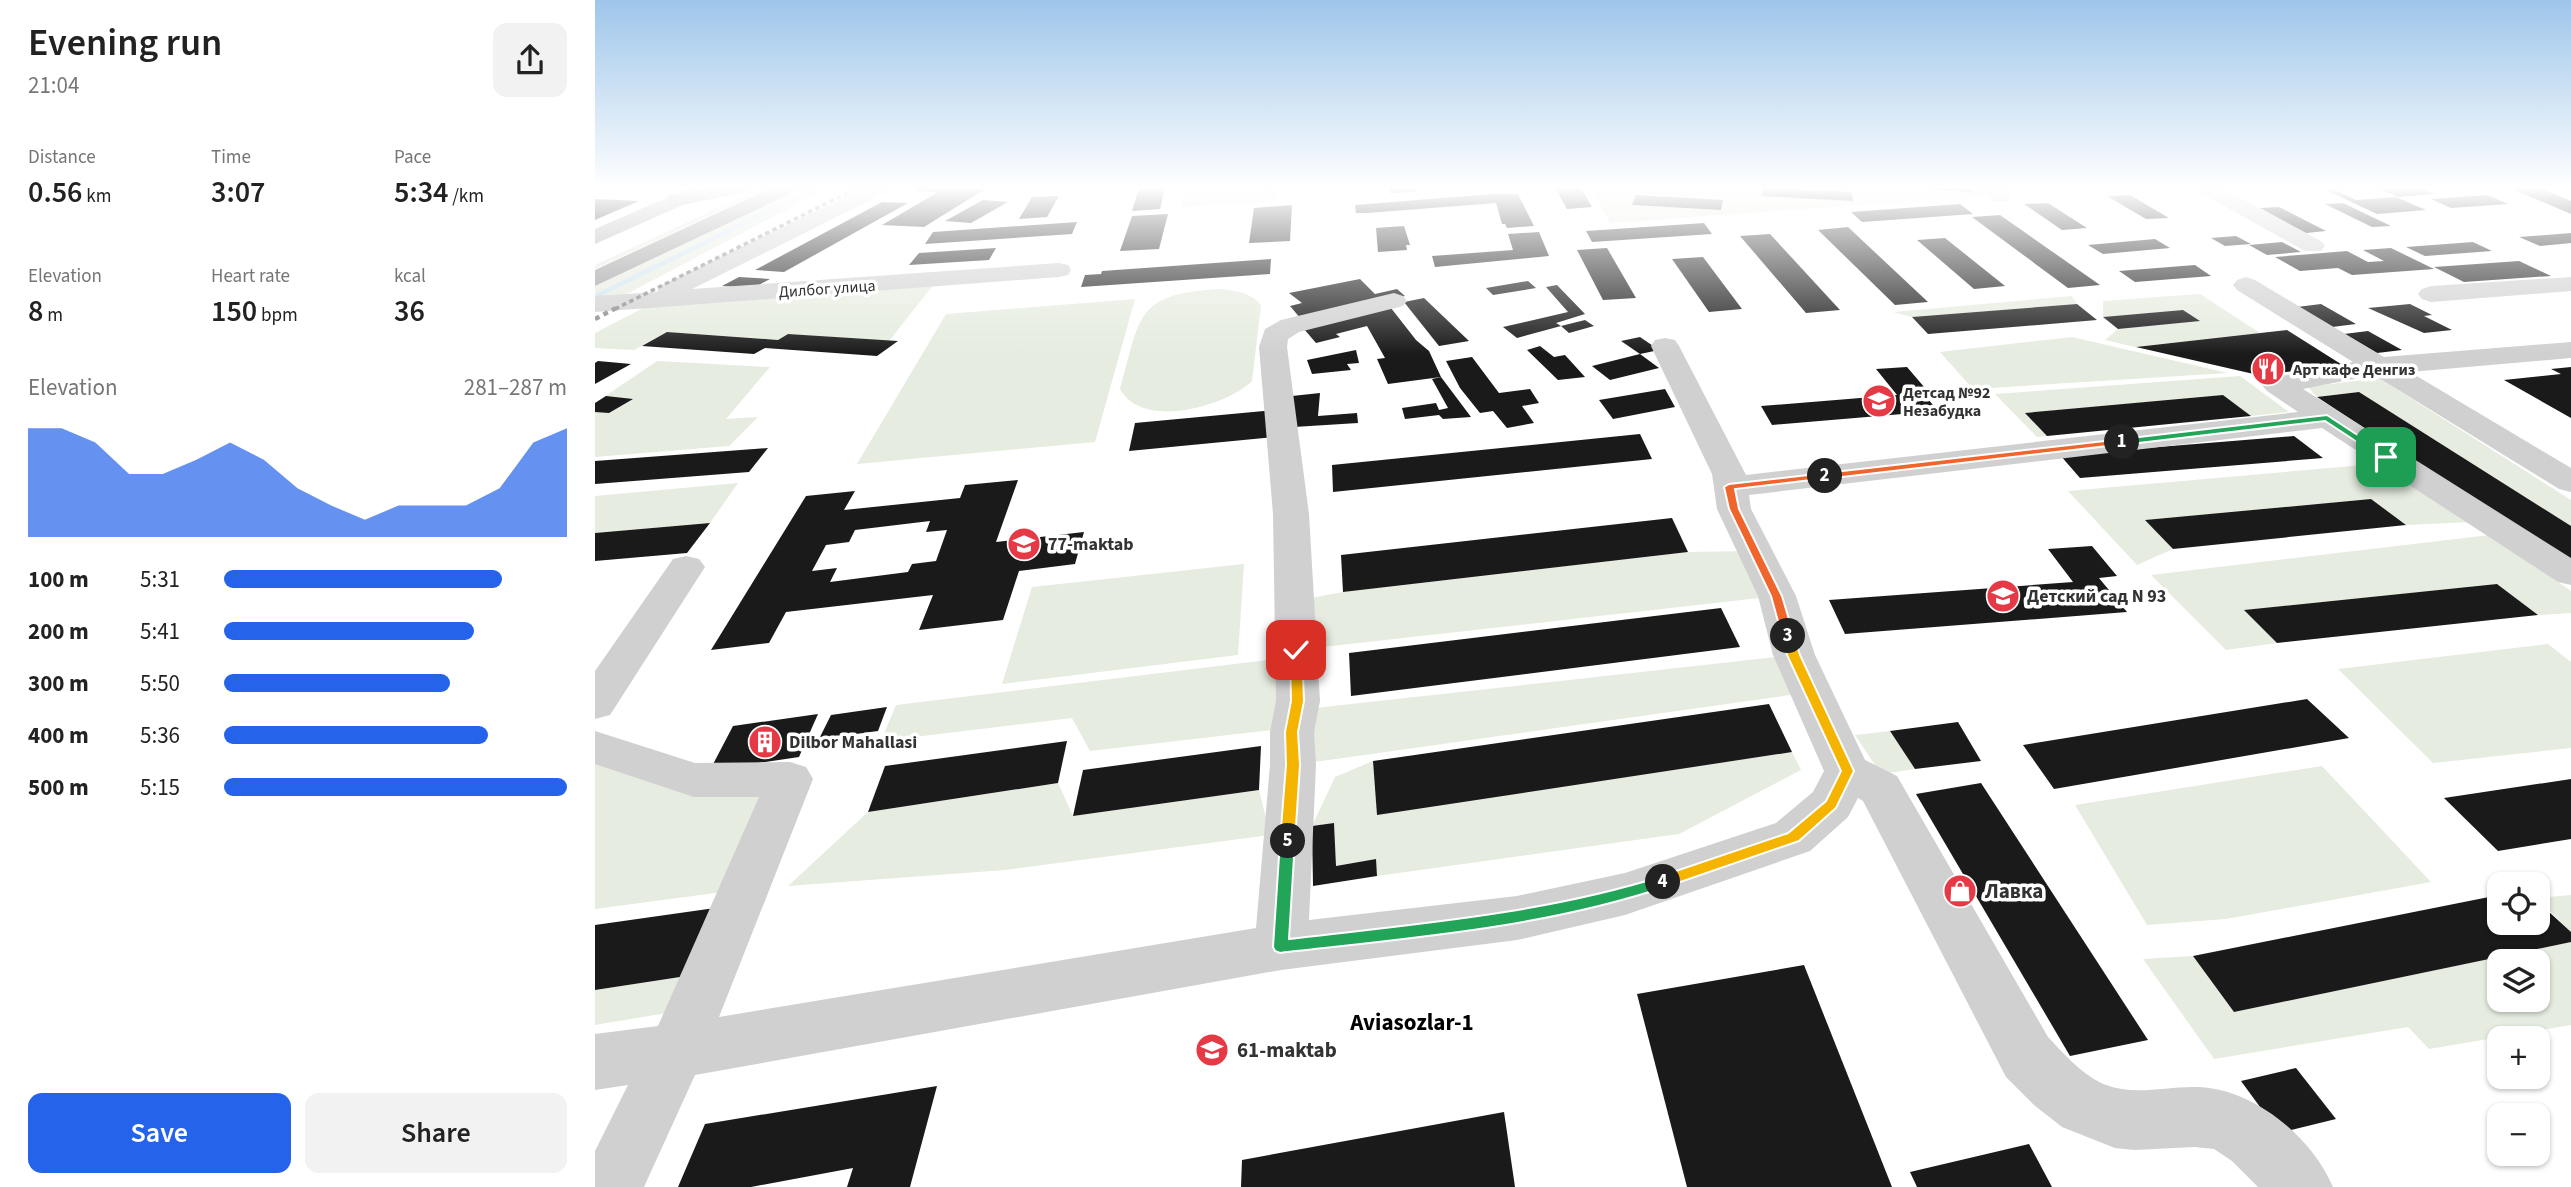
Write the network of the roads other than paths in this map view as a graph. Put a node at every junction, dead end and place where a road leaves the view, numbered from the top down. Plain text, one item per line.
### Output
1 (620, 243) edge
2 (670, 243) edge
3 (766, 243) edge
4 (2308, 243) edge
5 (2313, 246) dead end
6 (595, 255) edge
7 (1059, 270) dead end
8 (595, 279) edge
9 (2571, 284) edge
10 (2246, 285) dead end
11 (2431, 294) dead end
12 (648, 301) junction
13 (1394, 301) dead end
14 (595, 304) edge
15 (595, 327) edge
16 (1665, 346) dead end
17 (2571, 350) edge
18 (2378, 366) junction
19 (2327, 418) junction
20 (2571, 482) edge
21 (1729, 487) junction
22 (686, 567) dead end
23 (2571, 574) edge
24 (595, 704) edge
25 (595, 747) edge
26 (1847, 771) junction
27 (1280, 947) junction
28 (676, 1051) junction
29 (595, 1062) edge
30 (611, 1187) edge
31 (2301, 1187) edge

1 - 6 highway
2 - 8 highway
3 - 12 street
4 - 5 street
7 - 12 street, Дилбог улица
9 - 11 street
10 - 18 street
12 - 14 street, Дилбог улица
12 - 15 street
13 - 27 street
16 - 21 street
17 - 18 street
18 - 19 street
18 - 20 street
19 - 21 street
19 - 23 street
21 - 26 street
22 - 24 street
25 - 28 street
26 - 27 street
26 - 31 street
27 - 28 street
28 - 29 street
28 - 30 street

